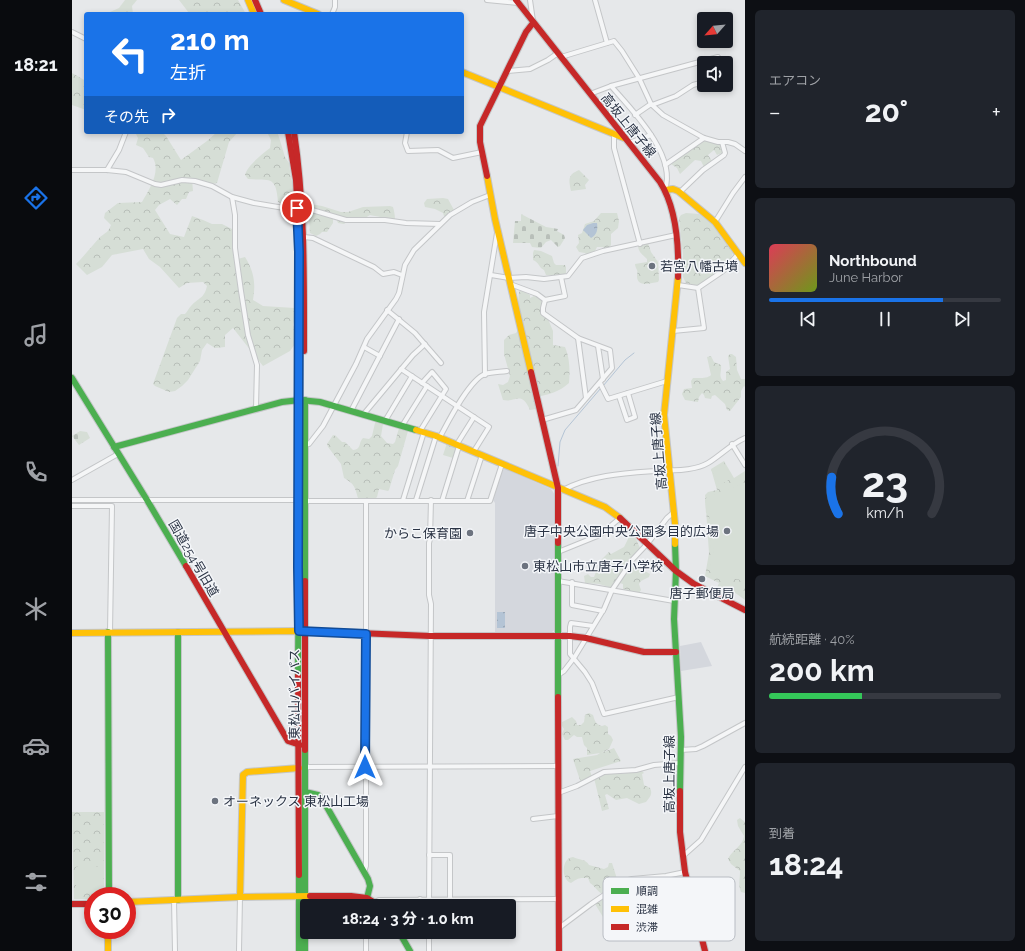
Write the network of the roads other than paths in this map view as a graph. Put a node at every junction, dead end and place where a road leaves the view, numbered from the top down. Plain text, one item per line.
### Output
1 (248, 0) edge
2 (255, 0) edge
3 (284, 0) edge
4 (335, 0) edge
5 (487, 0) edge
6 (530, 0) edge
7 (595, 0) edge
8 (517, 1) edge
9 (253, 12) edge
10 (260, 12) edge
11 (313, 12) edge
12 (333, 12) edge
13 (533, 23) junction
14 (72, 32) edge
15 (84, 38) edge
16 (607, 43) junction
17 (559, 55) junction
18 (697, 63) edge
19 (506, 71) junction
20 (464, 73) edge
21 (639, 78) junction
22 (697, 84) edge
23 (499, 86) junction
24 (611, 86) junction
25 (590, 94) junction
26 (652, 105) junction
27 (635, 115) junction
28 (614, 133) junction
29 (125, 134) edge
30 (288, 134) edge
31 (294, 134) edge
32 (407, 134) edge
33 (651, 135) junction
34 (704, 138) junction
35 (628, 141) junction
36 (722, 142) junction
37 (745, 151) edge
38 (482, 152) junction
39 (665, 165) junction
40 (72, 170) edge
41 (107, 170) junction
42 (745, 177) edge
43 (665, 190) junction
44 (680, 192) junction
45 (490, 194) junction
46 (232, 196) junction
47 (715, 222) junction
48 (440, 224) junction
49 (498, 231) junction
50 (676, 235) junction
51 (304, 237) junction
52 (640, 244) junction
53 (738, 254) junction
54 (745, 264) edge
55 (402, 275) junction
56 (491, 275) junction
57 (561, 277) junction
58 (510, 281) junction
59 (678, 285) junction
60 (698, 288) junction
61 (545, 300) junction
62 (387, 310) junction
63 (399, 319) junction
64 (673, 331) junction
65 (578, 338) junction
66 (425, 344) junction
67 (364, 346) junction
68 (598, 346) junction
69 (380, 356) junction
70 (441, 363) dead end
71 (401, 369) junction
72 (507, 371) dead end
73 (484, 375) junction
74 (412, 376) junction
75 (72, 378) edge
76 (601, 381) junction
77 (667, 381) junction
78 (422, 383) junction
79 (427, 386) junction
80 (628, 393) junction
81 (442, 396) junction
82 (619, 396) junction
83 (586, 398) junction
84 (302, 400) junction
85 (333, 406) junction
86 (458, 406) junction
87 (256, 408) junction
88 (351, 411) junction
89 (363, 414) junction
90 (474, 417) junction
91 (542, 420) junction
92 (385, 421) junction
93 (402, 426) junction
94 (422, 432) junction
95 (438, 436) junction
96 (745, 438) edge
97 (305, 443) junction
98 (732, 444) junction
99 (458, 445) junction
100 (114, 447) junction
101 (474, 451) junction
102 (118, 454) junction
103 (482, 455) junction
104 (502, 464) junction
105 (745, 465) edge
106 (671, 470) junction
107 (72, 480) edge
108 (561, 489) junction
109 (72, 500) edge
110 (147, 500) junction
111 (302, 500) junction
112 (403, 500) junction
113 (416, 500) junction
114 (431, 500) junction
115 (366, 501) junction
116 (442, 501) junction
117 (467, 501) junction
118 (72, 506) edge
119 (674, 512) junction
120 (620, 518) junction
121 (648, 543) junction
122 (558, 552) junction
123 (676, 570) junction
124 (558, 581) junction
125 (572, 582) junction
126 (612, 590) junction
127 (674, 601) junction
128 (745, 610) edge
129 (603, 611) junction
130 (593, 626) junction
131 (302, 631) junction
132 (109, 632) junction
133 (178, 632) junction
134 (223, 632) junction
135 (72, 633) edge
136 (366, 634) junction
137 (430, 636) junction
138 (558, 636) junction
139 (570, 636) junction
140 (586, 638) junction
141 (676, 652) junction
142 (574, 658) junction
143 (558, 675) junction
144 (679, 697) junction
145 (745, 723) edge
146 (300, 745) junction
147 (681, 750) junction
148 (680, 763) junction
149 (430, 766) junction
150 (558, 766) junction
151 (302, 767) junction
152 (365, 767) junction
153 (745, 767) edge
154 (305, 792) junction
155 (558, 793) junction
156 (558, 816) junction
157 (533, 819) dead end
158 (429, 855) junction
159 (682, 856) junction
160 (364, 872) junction
161 (685, 872) junction
162 (655, 877) edge
163 (686, 877) edge
164 (109, 887) edge
165 (603, 895) edge
166 (240, 897) junction
167 (302, 897) junction
168 (366, 898) joint
169 (429, 899) edge
170 (450, 899) edge
171 (516, 899) edge
172 (559, 899) junction
173 (176, 900) junction
174 (136, 902) edge
175 (72, 904) edge
176 (84, 904) edge
177 (559, 928) junction
178 (108, 939) edge
179 (366, 939) edge
180 (403, 939) edge
181 (429, 939) edge
182 (703, 941) edge
183 (108, 951) edge
184 (174, 951) edge
185 (239, 951) edge
186 (300, 951) edge
187 (305, 951) edge
188 (366, 951) edge
189 (410, 951) edge
190 (429, 951) edge
191 (559, 951) edge
192 (706, 951) edge

1 - 9 main road
2 - 10 main road
3 - 11 main road
4 - 12 street
5 - 8 street
6 - 13 street
7 - 16 street
8 - 13 main road, 高坂上唐子線
13 - 17 main road, 高坂上唐子線
13 - 19 main road
14 - 15 street
16 - 17 street
16 - 21 street
17 - 19 street
17 - 25 main road, 高坂上唐子線
18 - 21 street
19 - 23 main road
20 - 23 main road
21 - 24 street
21 - 26 street
22 - 26 street
23 - 28 main road
23 - 38 main road
24 - 25 street
24 - 27 street
25 - 35 main road, 高坂上唐子線
26 - 27 street
26 - 34 street
27 - 33 street
28 - 35 main road
28 - 52 street
29 - 41 street
30 - 84 main road, 東松山バイパス
31 - 51 main road, 東松山バイパス
32 - 38 street
33 - 35 street
33 - 39 street
34 - 36 street
34 - 39 street
35 - 43 main road, 高坂上唐子線
36 - 37 street
36 - 44 street
38 - 45 main road
39 - 43 street
40 - 41 street
41 - 46 street
42 - 47 street
43 - 44 main road
43 - 50 main road, 高坂上唐子線
44 - 47 main road
45 - 48 street
45 - 49 main road
46 - 48 street, bridge
46 - 87 street
47 - 53 main road
48 - 55 street
49 - 56 street
49 - 58 main road
50 - 52 street
50 - 59 main road, 高坂上唐子線
51 - 55 street
51 - 84 main road, 東松山バイパス
52 - 57 street
53 - 54 main road
53 - 60 street
55 - 62 street
56 - 58 street
56 - 73 street
57 - 58 street
57 - 61 street
58 - 61 street
58 - 91 main road
59 - 60 street
59 - 64 main road, 高坂上唐子線
60 - 64 street
61 - 65 street
62 - 63 street
62 - 67 street
63 - 66 street
63 - 69 street
64 - 77 main road, 高坂上唐子線
65 - 68 street
65 - 83 street
66 - 70 street
66 - 71 street
67 - 69 street
67 - 85 street
68 - 76 street
68 - 76 street
69 - 88 street
71 - 74 street
71 - 89 street
72 - 73 street
73 - 86 street
74 - 78 street
74 - 92 street
75 - 100 main road, 国道254号旧道
76 - 82 street
76 - 83 street
77 - 80 street
77 - 106 main road, 高坂上唐子線
78 - 79 street
78 - 81 street
79 - 81 street
79 - 93 street
80 - 82 street
80 - 82 street
81 - 86 street
81 - 94 street
83 - 91 street
84 - 85 main road
84 - 87 main road
84 - 97 main road, 東松山バイパス
84 - 111 main road, 東松山バイパス
85 - 88 main road
85 - 97 street
86 - 90 street
86 - 95 street
87 - 100 main road
88 - 89 main road
89 - 92 main road
90 - 99 street
90 - 101 street
91 - 108 main road
92 - 93 main road
93 - 94 main road
94 - 95 main road
94 - 112 street
95 - 99 main road
95 - 113 street
96 - 98 street
97 - 111 main road, 東松山バイパス
98 - 105 street
98 - 106 street
99 - 101 main road
99 - 116 street
100 - 102 main road, 国道254号旧道
101 - 103 main road
102 - 107 street
102 - 110 main road, 国道254号旧道
103 - 104 main road
103 - 117 street
104 - 108 main road
104 - 117 street
106 - 108 street
106 - 119 main road, 高坂上唐子線
108 - 120 main road
108 - 122 main road
109 - 110 street
110 - 111 street
110 - 134 main road, 国道254号旧道
111 - 115 street
111 - 131 main road, 東松山バイパス
112 - 113 street
112 - 115 street
113 - 114 street
114 - 116 street
114 - 137 street
115 - 136 street
116 - 117 street
118 - 132 street
119 - 121 street
119 - 123 main road, 高坂上唐子線
120 - 121 main road
120 - 122 street
121 - 123 main road
121 - 126 street
122 - 124 main road
123 - 127 main road, 高坂上唐子線
123 - 128 main road
124 - 125 street
124 - 138 main road
125 - 126 street
125 - 129 street
126 - 127 street
126 - 129 street
127 - 141 main road, 高坂上唐子線
129 - 130 street
130 - 139 street
130 - 140 street
131 - 134 main road
131 - 136 main road
131 - 146 main road, 東松山バイパス
131 - 151 main road, 東松山バイパス
132 - 133 main road
132 - 135 main road
132 - 164 main road
133 - 134 main road
133 - 173 main road
134 - 146 main road, 国道254号旧道
136 - 137 main road
136 - 152 street
137 - 138 main road
137 - 149 street
138 - 139 main road
138 - 143 main road
139 - 140 main road
139 - 142 street
140 - 141 main road
140 - 142 street
141 - 144 main road, 高坂上唐子線
142 - 143 street
142 - 144 street
143 - 150 main road
144 - 147 main road, 高坂上唐子線
145 - 147 street
146 - 151 main road, 東松山バイパス
147 - 148 main road, 高坂上唐子線
148 - 155 street
148 - 159 main road, 高坂上唐子線
149 - 150 street
149 - 152 street
149 - 158 street
150 - 155 main road
151 - 152 street
151 - 154 main road, 東松山バイパス
151 - 166 main road
151 - 167 main road, 東松山バイパス
152 - 160 street
153 - 159 street
154 - 160 main road
154 - 167 main road, 東松山バイパス
155 - 156 main road
156 - 157 street
156 - 172 main road
158 - 169 street
158 - 170 street
159 - 161 main road, 高坂上唐子線
160 - 168 main road
161 - 162 street
161 - 163 main road, 高坂上唐子線
165 - 177 street
166 - 167 main road
166 - 173 main road
166 - 185 street
167 - 168 main road
167 - 186 main road
167 - 187 main road
171 - 172 street
172 - 177 main road
173 - 174 main road
173 - 184 street
175 - 176 main road
177 - 191 main road
178 - 183 main road
179 - 188 street
180 - 189 main road
181 - 190 street
182 - 192 main road, 高坂上唐子線

